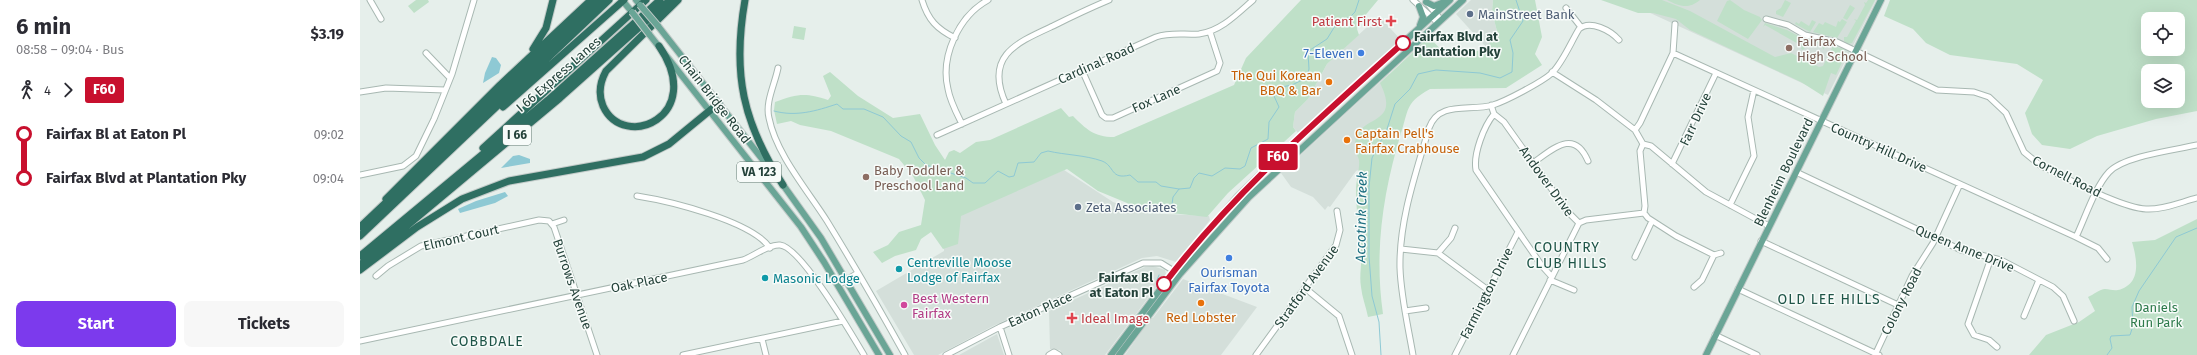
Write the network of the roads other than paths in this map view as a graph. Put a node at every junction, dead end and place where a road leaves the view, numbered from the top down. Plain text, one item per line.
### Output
1 (370, 0) edge
2 (474, 0) edge
3 (553, 0) edge
4 (592, 0) edge
5 (600, 0) edge
6 (609, 0) edge
7 (623, 0) edge
8 (660, 0) edge
9 (670, 0) edge
10 (678, 0) edge
11 (744, 0) edge
12 (922, 0) edge
13 (988, 0) edge
14 (1109, 0) edge
15 (1254, 0) edge
16 (1413, 0) edge
17 (1449, 0) edge
18 (1463, 0) edge
19 (1881, 0) edge
20 (1102, 1) edge
21 (1425, 1) edge
22 (642, 2) edge
23 (1247, 2) edge
24 (1419, 6) junction
25 (1566, 8) dead end
26 (632, 12) junction
27 (1436, 13) junction
28 (1430, 18) junction
29 (381, 19) dead end
30 (1766, 19) dead end
31 (1440, 21) junction
32 (1675, 24) dead end
33 (1581, 27) junction
34 (1418, 29) junction
35 (1210, 32) junction
36 (955, 38) junction
37 (1620, 40) dead end
38 (659, 46) junction
39 (1856, 52) junction
40 (426, 53) dead end
41 (1673, 54) junction
42 (778, 68) dead end
43 (1082, 70) junction
44 (1552, 72) junction
45 (1716, 73) junction
46 (450, 78) junction
47 (500, 85) junction
48 (445, 90) junction
49 (1754, 90) junction
50 (360, 92) edge
51 (719, 103) junction
52 (1006, 104) junction
53 (1491, 105) junction
54 (710, 110) junction
55 (1494, 114) junction
56 (1821, 121) junction
57 (962, 124) junction
58 (1635, 130) junction
59 (937, 135) dead end
60 (467, 136) junction
61 (1643, 144) junction
62 (2197, 145) edge
63 (1588, 161) dead end
64 (1533, 163) junction
65 (1672, 164) junction
66 (1796, 172) junction
67 (360, 175) edge
68 (1960, 184) junction
69 (784, 186) junction
70 (438, 190) junction
71 (2097, 192) junction
72 (637, 196) dead end
73 (2197, 198) edge
74 (1730, 205) junction
75 (378, 211) junction
76 (1337, 211) dead end
77 (1644, 213) junction
78 (564, 220) dead end
79 (1652, 220) junction
80 (1579, 223) junction
81 (552, 224) junction
82 (1769, 226) junction
83 (360, 227) edge
84 (1455, 228) dead end
85 (1518, 232) junction
86 (360, 236) edge
87 (2076, 237) junction
88 (1936, 238) junction
89 (1761, 241) junction
90 (770, 248) junction
91 (1401, 249) junction
92 (1438, 253) junction
93 (1720, 253) dead end
94 (1714, 255) junction
95 (360, 256) edge
96 (1635, 257) dead end
97 (1991, 258) junction
98 (2107, 259) dead end
99 (360, 265) edge
100 (360, 270) edge
101 (1177, 272) junction
102 (858, 273) junction
103 (376, 276) dead end
104 (1551, 279) junction
105 (846, 280) junction
106 (2039, 280) junction
107 (838, 285) junction
108 (1694, 286) dead end
109 (1305, 288) junction
110 (1738, 289) junction
111 (1488, 290) junction
112 (1574, 290) dead end
113 (577, 296) junction
114 (1898, 305) junction
115 (1426, 308) dead end
116 (1405, 311) junction
117 (2024, 316) dead end
118 (843, 321) junction
119 (2074, 321) dead end
120 (1000, 327) junction
121 (1715, 335) junction
122 (762, 339) junction
123 (360, 341) edge
124 (1998, 346) dead end
125 (692, 354) edge
126 (1877, 354) edge
127 (597, 355) edge
128 (683, 355) edge
129 (766, 355) edge
130 (864, 355) edge
131 (879, 355) edge
132 (890, 355) edge
133 (905, 355) edge
134 (946, 355) edge
135 (1009, 355) edge
136 (1048, 355) edge
137 (1059, 355) edge
138 (1111, 355) edge
139 (1119, 355) edge
140 (1256, 355) edge
141 (1352, 355) edge
142 (1413, 355) edge
143 (1455, 355) edge
144 (1513, 355) edge
145 (1706, 355) edge
146 (1757, 355) edge

1 - 29 street
2 - 46 street
3 - 47 highway
4 - 47 highway
5 - 75 highway
6 - 60 highway, I 66 Express Lanes
7 - 26 main road, Chain Bridge Road / VA 123
7 - 60 highway
8 - 70 highway, I 66 Express Lanes
9 - 99 highway, I 66
10 - 38 highway
11 - 69 highway
12 - 36 street
13 - 36 street
14 - 20 street
15 - 23 street, Cardinal Road
16 - 24 street
17 - 21 main road
17 - 27 main road
18 - 31 main road
19 - 39 main road, Blenheim Boulevard
20 - 52 street
21 - 27 street
22 - 26 highway, bridge
22 - 51 main road, Chain Bridge Road / VA 123, bridge
23 - 35 street, Cardinal Road
24 - 28 street
24 - 34 main road
25 - 33 street
26 - 38 main road, Chain Bridge Road / VA 123, bridge
26 - 70 highway
27 - 28 main road
27 - 31 street
28 - 31 street
28 - 34 main road
30 - 39 street, Cornell Road
31 - 101 main road
32 - 41 street
33 - 37 street
33 - 44 street
34 - 101 main road
35 - 43 street, Cardinal Road
35 - 43 street, Fox Lane
36 - 57 street
38 - 54 main road, Chain Bridge Road / VA 123
39 - 56 main road, Blenheim Boulevard
39 - 71 street, Cornell Road
40 - 46 street
41 - 45 street, Country Hill Drive
41 - 58 street
42 - 102 street
43 - 52 street, Cardinal Road
44 - 53 street
44 - 58 street
45 - 49 street, Country Hill Drive
45 - 65 street, Farr Drive
46 - 48 street
47 - 75 highway
48 - 50 street
48 - 67 street
49 - 56 street, Country Hill Drive
49 - 74 street
51 - 54 highway
51 - 69 main road, Chain Bridge Road / VA 123
52 - 57 street, Cardinal Road
53 - 55 street, Andover Drive
53 - 91 street
54 - 100 highway
54 - 107 main road, Chain Bridge Road / VA 123
55 - 64 street, Andover Drive
55 - 85 street
56 - 66 main road, Blenheim Boulevard
56 - 68 street, Country Hill Drive
57 - 59 street, Cardinal Road
58 - 61 street
60 - 86 highway, I 66 Express Lanes
61 - 65 street
61 - 77 street
62 - 71 street
63 - 64 street
64 - 80 street, Andover Drive
65 - 74 street
66 - 82 main road, Blenheim Boulevard
66 - 88 street, Queen Anne Drive
68 - 87 street, Country Hill Drive
68 - 88 street, Colony Road
69 - 105 main road, Chain Bridge Road / VA 123
70 - 95 highway, I 66 Express Lanes
71 - 73 street, Cornell Road
71 - 87 street
72 - 90 street
74 - 82 street
75 - 83 highway
76 - 109 street, Stratford Avenue
77 - 79 street
77 - 80 street, Andover Drive
78 - 81 street, Burrows Avenue
79 - 94 street
79 - 96 street
80 - 104 street
81 - 103 street, Elmont Court
81 - 113 street, Burrows Avenue
82 - 89 main road, Blenheim Boulevard
84 - 92 street
85 - 104 street
85 - 111 street, Farmington Drive
87 - 98 street, Country Hill Drive
88 - 97 street, Queen Anne Drive
88 - 114 street, Colony Road
89 - 110 main road, Blenheim Boulevard
89 - 114 street
90 - 113 street, Oak Place
90 - 118 street, Oak Place
91 - 92 street
91 - 116 street
92 - 111 street
93 - 94 street
94 - 108 street
97 - 106 street, Queen Anne Drive
97 - 124 street
101 - 120 street, Eaton Place
101 - 138 main road
101 - 139 main road
102 - 105 street
102 - 133 street
104 - 112 street
104 - 144 street
105 - 107 street
105 - 132 main road, Chain Bridge Road / VA 123
106 - 117 street
106 - 119 street, Queen Anne Drive
107 - 131 main road, Chain Bridge Road / VA 123
109 - 140 street, Stratford Avenue
109 - 141 street
110 - 121 main road, Blenheim Boulevard
110 - 126 street
111 - 143 street, Farmington Drive
113 - 123 street, Oak Place
113 - 127 street, Burrows Avenue
114 - 126 street, Colony Road
115 - 116 street
116 - 142 street
118 - 122 street
118 - 130 street, Oak Place
120 - 134 street, Eaton Place
120 - 135 street
121 - 145 main road, Blenheim Boulevard
121 - 146 street
122 - 125 street
122 - 129 street
125 - 128 street
136 - 137 street

